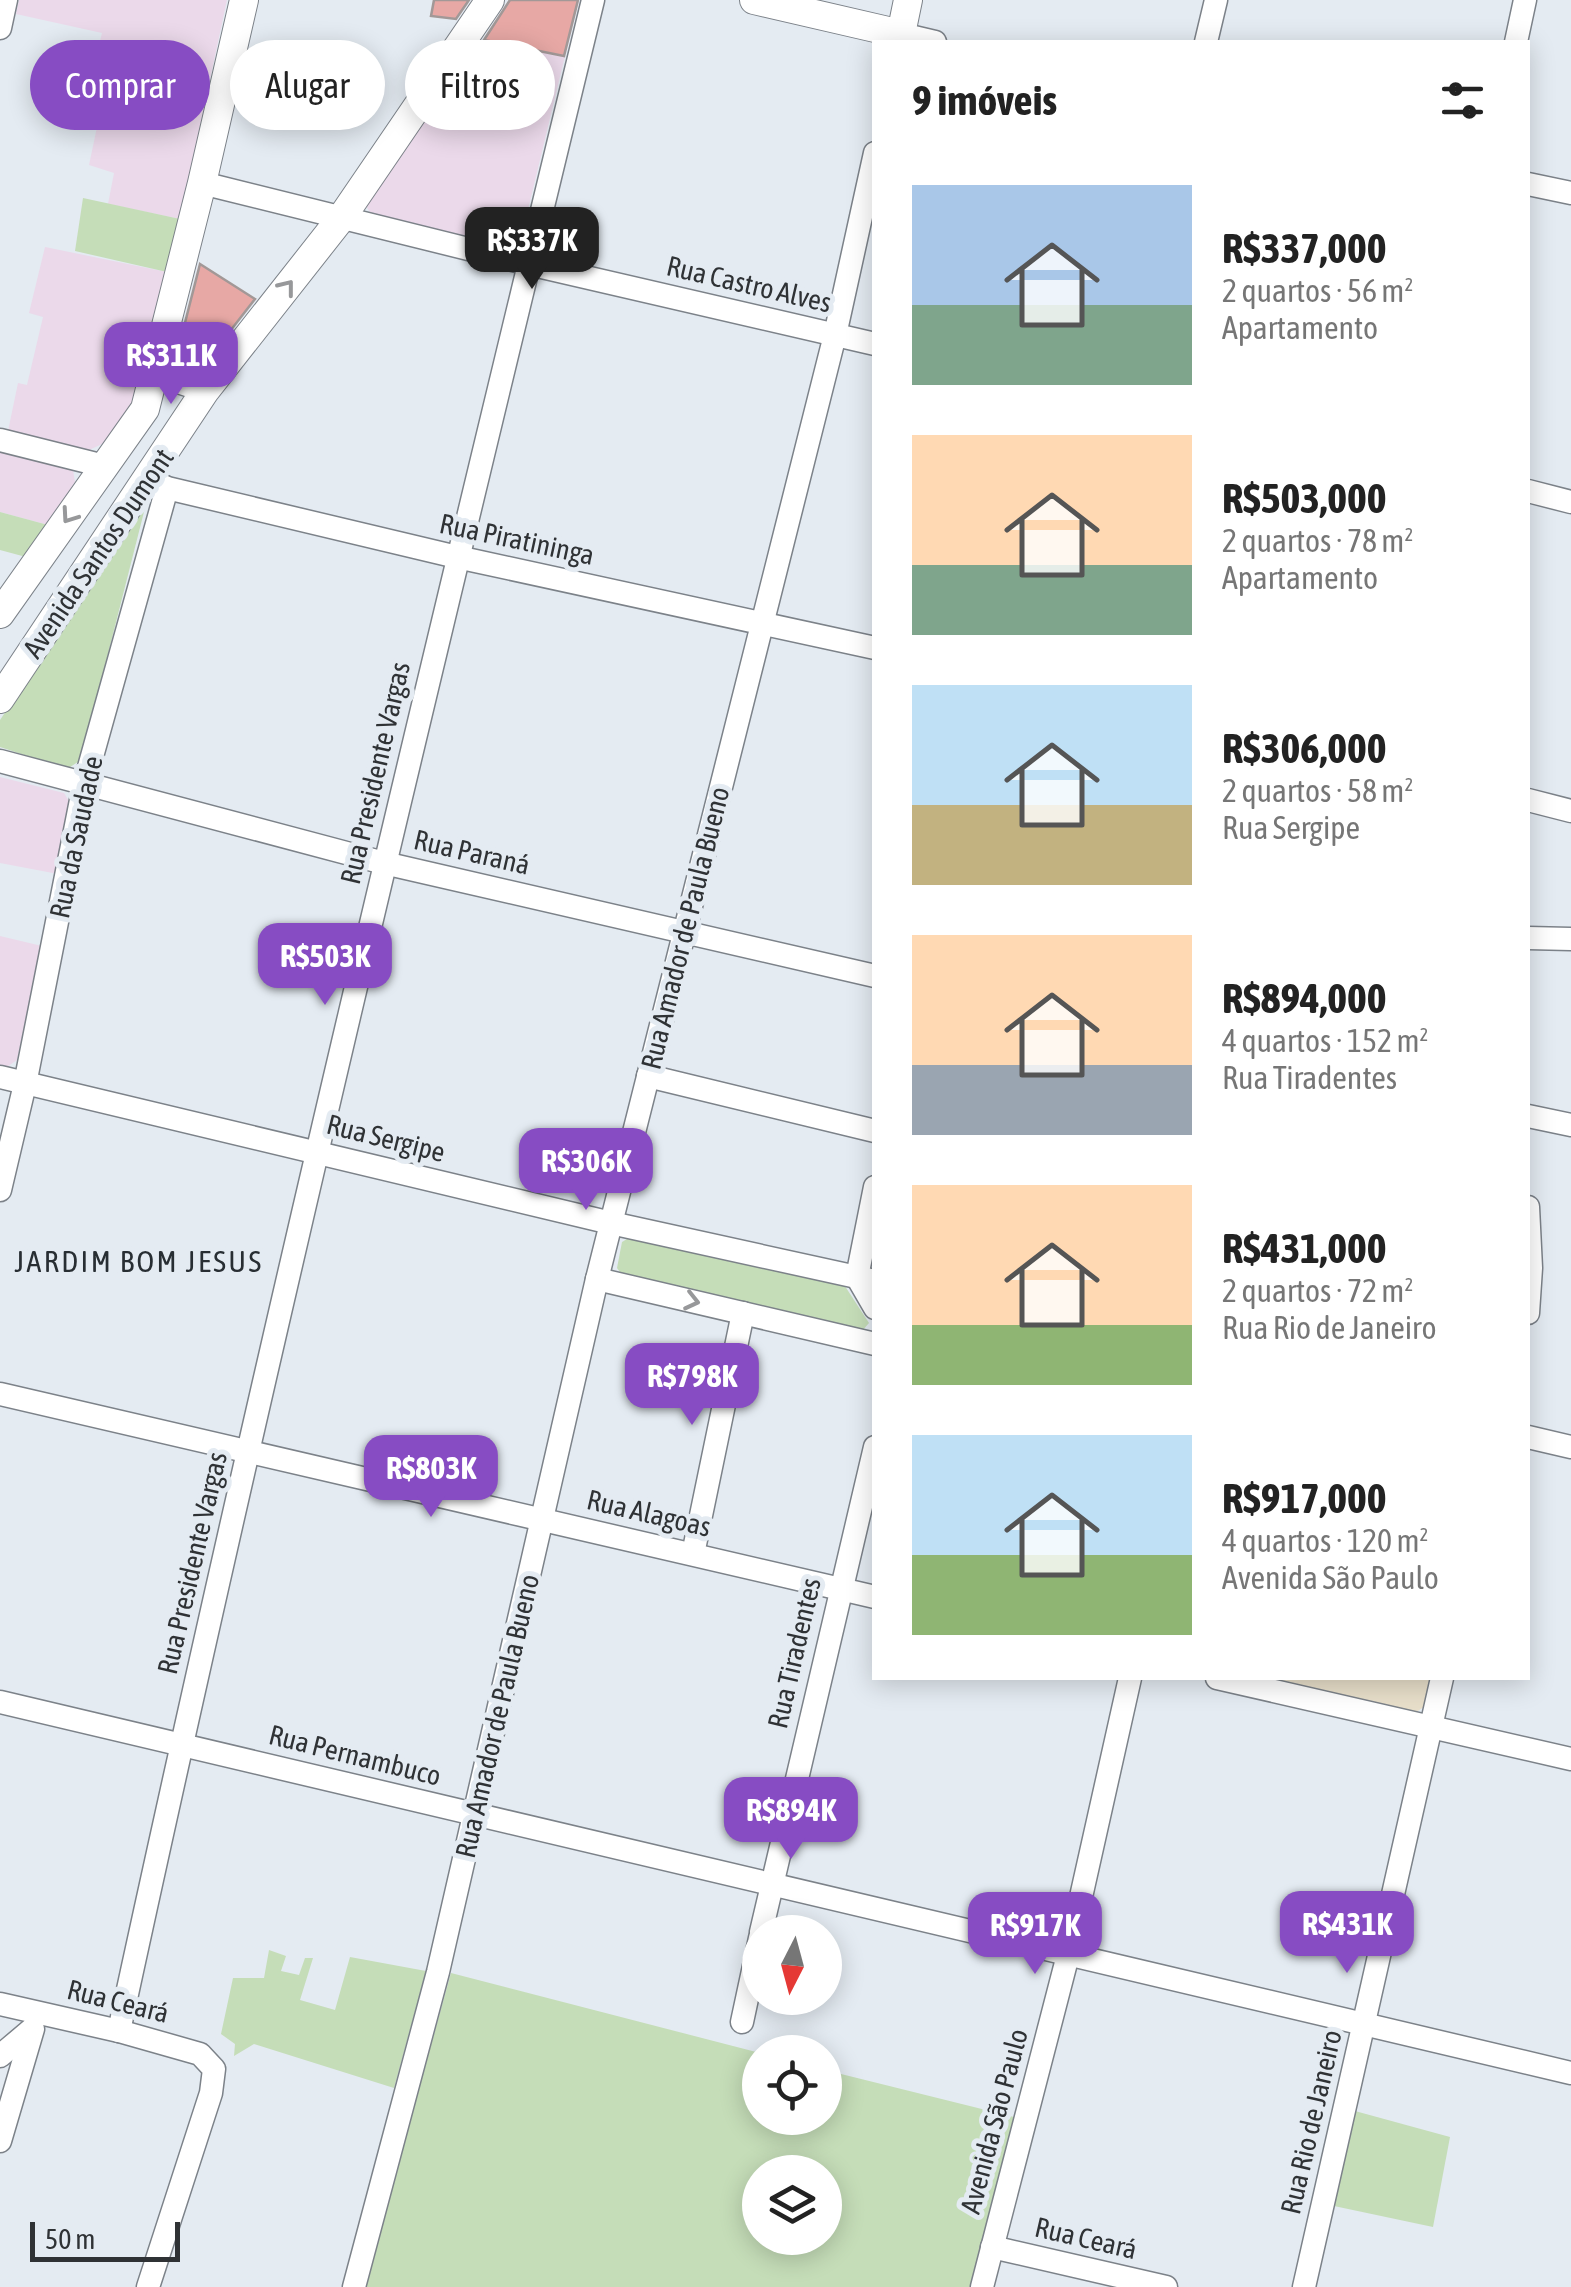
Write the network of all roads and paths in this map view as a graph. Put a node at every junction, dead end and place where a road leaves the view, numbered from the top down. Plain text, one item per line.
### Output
1 (6, 0) edge
2 (244, 0) edge
3 (490, 0) edge
4 (593, 0) edge
5 (754, 0) edge
6 (908, 0) edge
7 (1216, 0) edge
8 (1525, 0) edge
9 (0, 28) edge
10 (900, 38) edge
11 (1206, 40) edge
12 (1516, 40) edge
13 (872, 167) edge
14 (202, 183) junction
15 (1530, 184) edge
16 (1571, 193) edge
17 (342, 217) junction
18 (529, 264) junction
19 (836, 335) junction
20 (872, 343) edge
21 (154, 374) junction
22 (205, 391) junction
23 (0, 440) edge
24 (104, 466) junction
25 (158, 483) junction
26 (1530, 492) edge
27 (1571, 502) edge
28 (457, 557) junction
29 (0, 614) edge
30 (762, 623) junction
31 (872, 647) edge
32 (0, 698) edge
33 (0, 761) edge
34 (84, 785) junction
35 (1530, 801) edge
36 (1571, 811) edge
37 (384, 863) junction
38 (682, 931) junction
39 (1530, 938) edge
40 (1571, 939) edge
41 (872, 975) edge
42 (648, 1076) junction
43 (0, 1077) edge
44 (25, 1084) junction
45 (1530, 1116) edge
46 (1571, 1125) edge
47 (872, 1130) edge
48 (319, 1153) junction
49 (0, 1190) edge
50 (872, 1218) edge
51 (610, 1223) junction
52 (1530, 1248) edge
53 (866, 1279) edge
54 (596, 1280) junction
55 (1530, 1283) edge
56 (743, 1313) junction
57 (872, 1343) edge
58 (0, 1394) edge
59 (1530, 1437) edge
60 (1571, 1447) edge
61 (248, 1453) junction
62 (872, 1458) edge
63 (542, 1518) junction
64 (693, 1554) junction
65 (840, 1588) junction
66 (872, 1596) edge
67 (1130, 1680) edge
68 (1226, 1680) edge
69 (1442, 1680) edge
70 (0, 1702) edge
71 (1430, 1726) junction
72 (181, 1744) junction
73 (1571, 1759) edge
74 (476, 1814) junction
75 (772, 1884) junction
76 (765, 1915) edge
77 (1068, 1954) junction
78 (0, 2004) edge
79 (744, 2015) edge
80 (35, 2020) junction
81 (742, 2022) dead end
82 (1364, 2026) junction
83 (119, 2031) junction
84 (0, 2056) edge
85 (1571, 2073) edge
86 (0, 2141) edge
87 (992, 2247) junction
88 (148, 2287) edge
89 (354, 2287) edge
90 (982, 2287) edge
91 (1166, 2287) edge
92 (1304, 2287) edge

1 - 9 street
2 - 14 street
3 - 17 street, Avenida Santos Dumont
4 - 18 street, Rua Presidente Vargas
5 - 10 street
6 - 10 street
7 - 11 street
8 - 12 street
13 - 19 street, Rua Amador de Paula Bueno
14 - 17 street, Rua Castro Alves
14 - 21 street
15 - 16 street
17 - 18 street, Rua Castro Alves
22 -> 17 street, Avenida Santos Dumont
18 - 19 street, Rua Castro Alves
18 - 28 street, Rua Presidente Vargas
19 - 20 street, Rua Castro Alves
19 - 30 street, Rua Amador de Paula Bueno
21 - 22 street
21 - 24 street, Avenida Santos Dumont
22 - 25 street, Avenida Santos Dumont
23 - 24 street
24 -> 29 street, Avenida Santos Dumont
25 - 28 street, Rua Piratininga
25 - 32 street, Avenida Santos Dumont
25 - 34 street, Rua da Saudade
26 - 27 street
28 - 30 street, Rua Piratininga
28 - 37 street, Rua Presidente Vargas
30 - 31 street, Rua Piratininga
30 - 38 street, Rua Amador de Paula Bueno
33 - 34 street, Rua Paraná
34 - 37 street, Rua Paraná
34 - 44 street, Rua da Saudade
35 - 36 street
37 - 38 street, Rua Paraná
37 - 48 street, Rua Presidente Vargas
38 - 41 street, Rua Paraná
38 - 42 street, Rua Amador de Paula Bueno
39 - 40 street
42 - 47 street
42 - 51 street, Rua Amador de Paula Bueno
43 - 44 street, Rua Sergipe
44 - 48 street, Rua Sergipe
44 - 49 street, Rua da Saudade
45 - 46 street
48 - 51 street, Rua Sergipe
48 - 61 street, Rua Presidente Vargas
50 - 53 street
51 - 53 street, Rua Sergipe
51 - 54 street, Rua Amador de Paula Bueno
52 - 55 street
54 -> 56 street
54 - 63 street, Rua Amador de Paula Bueno
56 - 57 street
56 - 64 street
58 - 61 street, Rua Alagoas
59 - 60 street
61 - 63 street, Rua Alagoas
61 - 72 street, Rua Presidente Vargas
62 - 65 street, Rua Tiradentes
63 - 64 street, Rua Alagoas
63 - 74 street, Rua Amador de Paula Bueno
64 - 65 street, Rua Alagoas
65 - 66 street, Rua Alagoas
65 - 75 street, Rua Tiradentes
67 - 77 street, Avenida São Paulo
68 - 71 street
69 - 71 street, Rua Rio de Janeiro
70 - 72 street, Rua Pernambuco
71 - 73 street
71 - 82 street, Rua Rio de Janeiro
72 - 74 street, Rua Pernambuco
72 - 83 street, Rua Presidente Vargas
74 - 75 street, Rua Pernambuco
74 - 89 street, Rua Amador de Paula Bueno
75 - 76 street, Rua Tiradentes
75 - 77 street, Rua Pernambuco
77 - 82 street, Rua Pernambuco
77 - 87 street, Avenida São Paulo
78 - 80 street, Rua Ceará
79 - 81 street, Rua Tiradentes
80 - 83 street, Rua Ceará
80 - 84 street
80 - 86 street
82 - 85 street, Rua Pernambuco
82 - 92 street, Rua Rio de Janeiro
83 - 88 street, Rua Ceará
87 - 90 street, Avenida São Paulo
87 - 91 street, Rua Ceará

